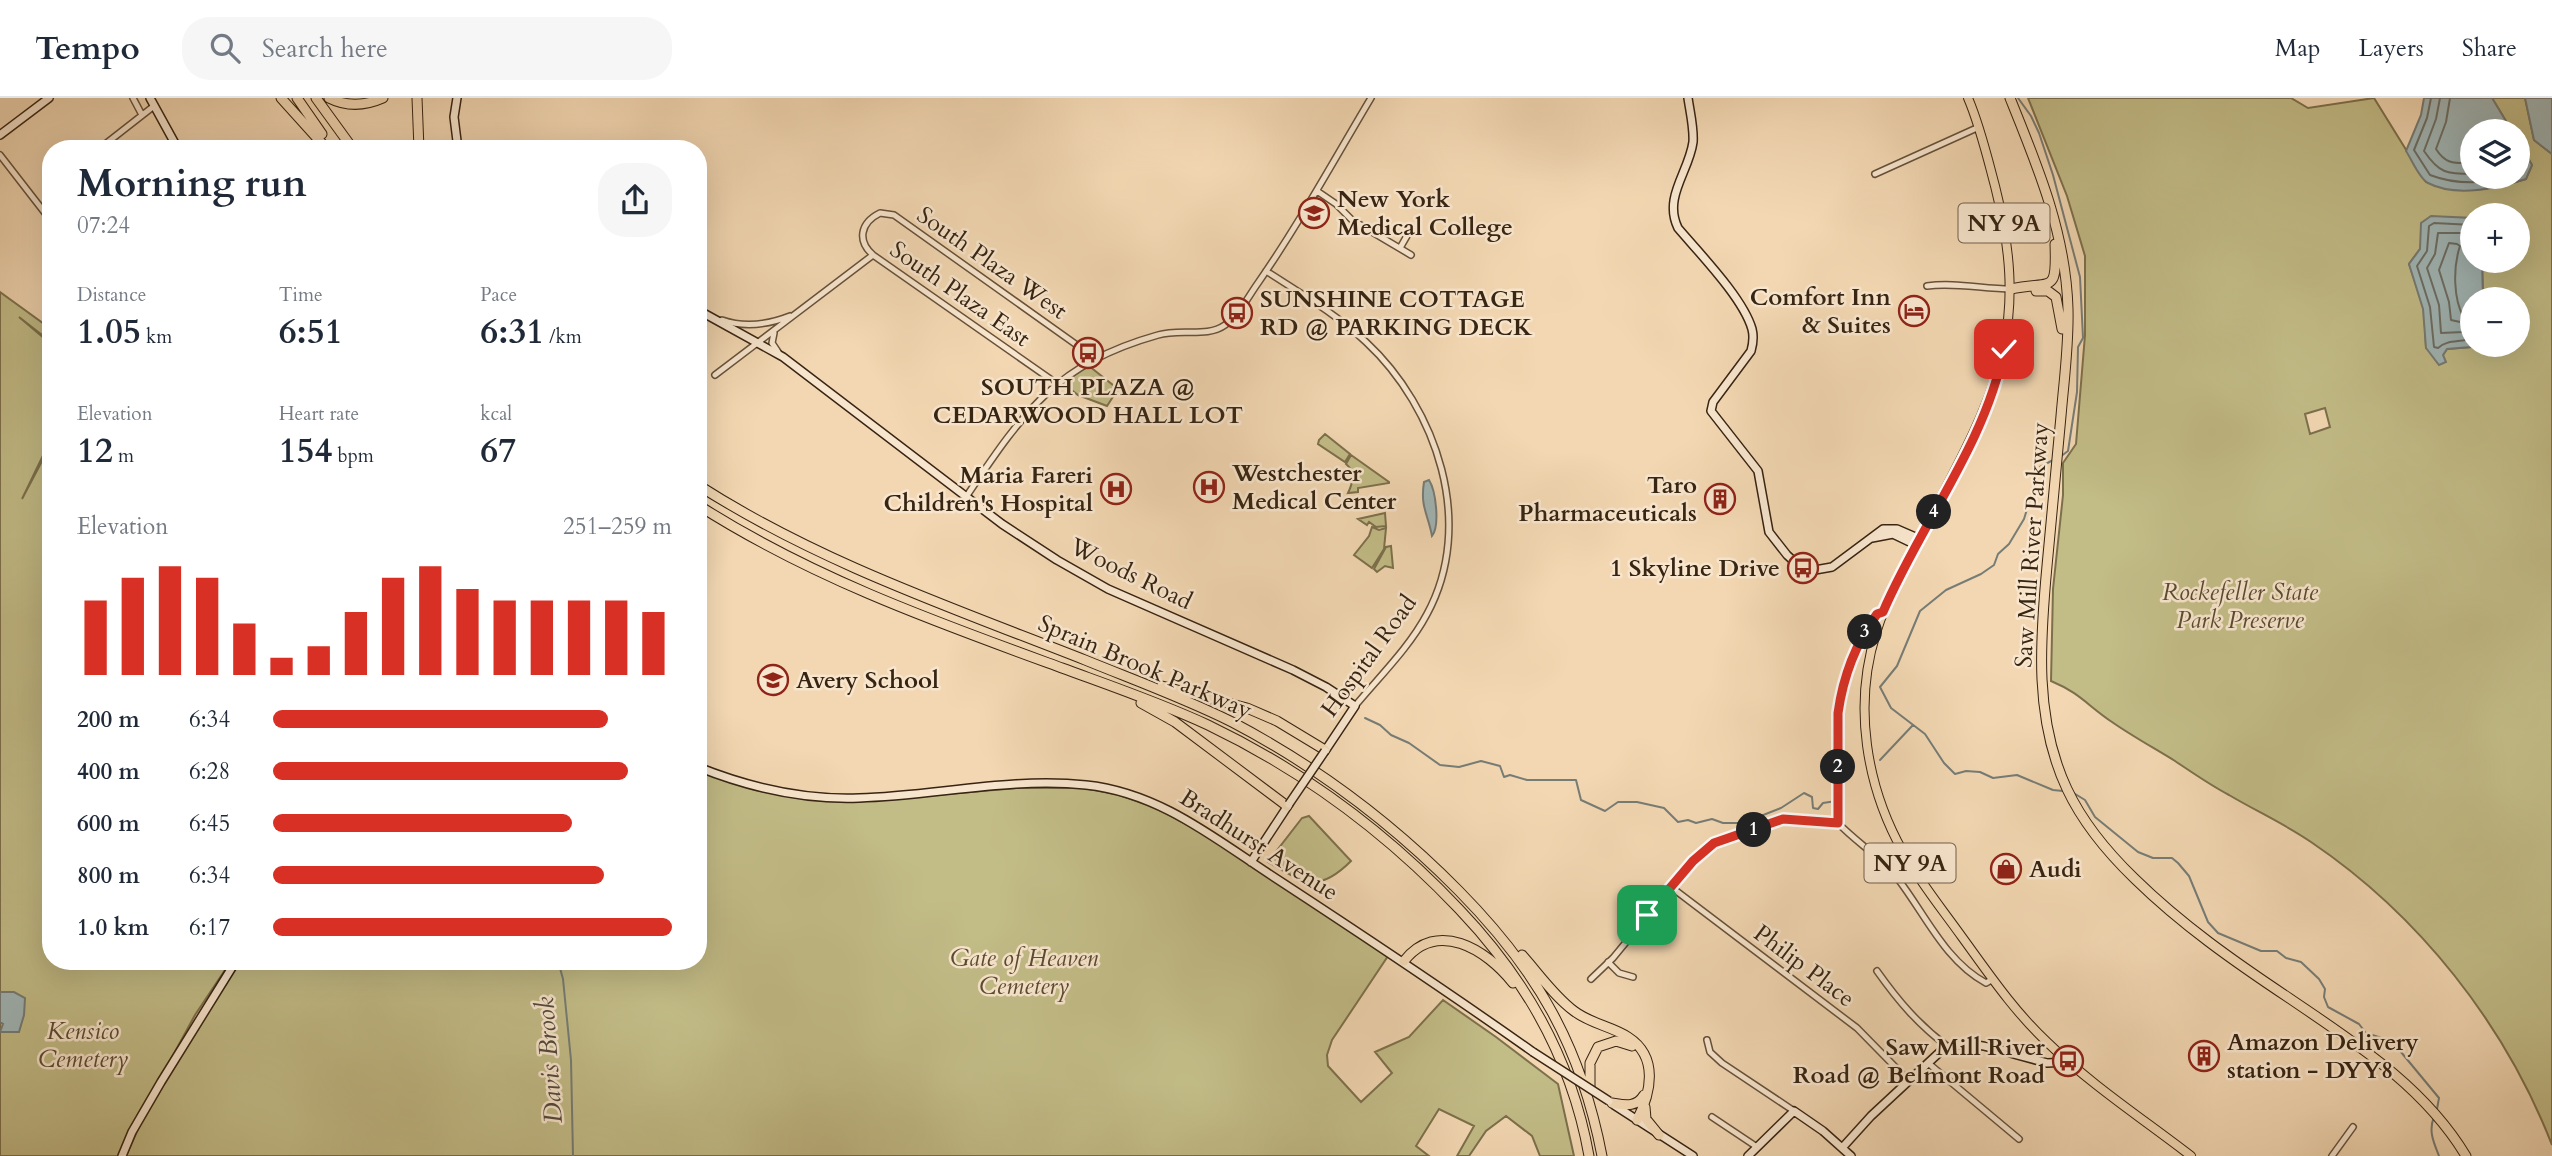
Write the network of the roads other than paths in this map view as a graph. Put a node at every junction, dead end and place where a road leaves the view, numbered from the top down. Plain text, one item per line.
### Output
1 (48, 98) edge
2 (132, 98) edge
3 (150, 98) edge
4 (281, 98) edge
5 (297, 98) edge
6 (316, 98) edge
7 (329, 98) edge
8 (383, 98) edge
9 (417, 98) edge
10 (457, 98) edge
11 (1371, 98) edge
12 (1688, 98) edge
13 (1968, 98) edge
14 (2004, 98) edge
15 (2010, 98) edge
16 (154, 106) junction
17 (142, 115) junction
18 (1979, 127) junction
19 (0, 135) edge
20 (110, 140) edge
21 (173, 140) edge
22 (319, 140) edge
23 (327, 140) edge
24 (346, 140) edge
25 (419, 140) edge
26 (457, 140) edge
27 (0, 155) edge
28 (1875, 174) dead end
29 (1317, 191) junction
30 (42, 210) edge
31 (866, 223) joint
32 (1408, 234) dead end
33 (2055, 244) junction
34 (1400, 248) junction
35 (873, 255) junction
36 (1411, 255) dead end
37 (1266, 271) junction
38 (1927, 286) dead end
39 (2011, 289) junction
40 (796, 313) junction
41 (709, 315) joint
42 (776, 329) junction
43 (2062, 330) junction
44 (758, 342) junction
45 (783, 357) junction
46 (1092, 360) junction
47 (715, 375) dead end
48 (1056, 383) junction
49 (2054, 459) junction
50 (707, 490) edge
51 (966, 497) junction
52 (707, 510) edge
53 (1918, 542) junction
54 (1883, 612) junction
55 (1133, 679) junction
56 (1112, 687) junction
57 (1355, 706) junction
58 (1325, 750) junction
59 (707, 770) edge
60 (1288, 805) junction
61 (1838, 823) junction
62 (1251, 862) junction
63 (1671, 887) junction
64 (1496, 930) junction
65 (1404, 961) junction
66 (1608, 962) junction
67 (230, 970) edge
68 (1877, 971) dead end
69 (1633, 977) dead end
70 (1591, 979) dead end
71 (1993, 979) junction
72 (1540, 1016) junction
73 (1707, 1040) dead end
74 (1948, 1047) junction
75 (2069, 1062) junction
76 (1928, 1063) junction
77 (1909, 1081) junction
78 (1645, 1098) junction
79 (1610, 1102) junction
80 (1591, 1104) junction
81 (1794, 1111) junction
82 (1712, 1116) dead end
83 (1634, 1118) junction
84 (2440, 1124) junction
85 (2353, 1127) dead end
86 (1659, 1135) junction
87 (2019, 1139) dead end
88 (1757, 1147) junction
89 (1842, 1148) junction
90 (122, 1156) edge
91 (1590, 1156) edge
92 (1602, 1156) edge
93 (1693, 1156) edge
94 (1748, 1156) edge
95 (1851, 1156) edge
96 (2191, 1156) edge
97 (2332, 1156) edge
98 (2459, 1156) edge
99 (2466, 1156) edge

1 - 19 street
2 - 17 street
3 - 16 street
4 - 22 highway
5 - 23 highway
6 - 24 highway
7 - 8 highway
9 - 25 highway
10 - 26 street
11 - 29 street
12 - 53 street
13 - 18 main road, NY 9A
14 - 33 highway, Saw Mill River Parkway
15 - 49 highway, Saw Mill River Parkway
16 - 17 street
16 - 21 street
17 - 20 street
18 - 28 street
18 - 39 main road, NY 9A
27 - 30 street
29 - 34 street
29 - 37 street
31 - 35 street, South Plaza East
31 - 46 street, South Plaza West
32 - 34 street
33 - 39 highway
33 - 43 highway, Saw Mill River Parkway
34 - 36 street
35 - 40 street
35 - 48 street, South Plaza East
37 - 46 street
37 - 57 street, Hospital Road
38 - 39 street
39 - 43 highway
39 - 53 main road, NY 9A
40 - 41 street
40 - 42 street
41 - 44 street, Woods Road
42 - 44 street
42 - 45 street
43 - 49 highway, Saw Mill River Parkway
44 - 45 street, Woods Road
44 - 47 street
45 - 51 street, Woods Road
46 - 48 street
48 - 51 street
49 - 84 highway, Saw Mill River Parkway
50 - 55 highway, Sprain Brook Parkway
51 - 57 street, Woods Road
52 - 56 highway, Sprain Brook Parkway
53 - 54 main road, NY 9A
54 - 61 street
54 - 71 main road, NY 9A
55 - 58 highway
55 - 64 highway, Sprain Brook Parkway
56 - 60 highway
56 - 72 highway, Sprain Brook Parkway
57 - 58 street, Hospital Road
58 - 60 street, Hospital Road, bridge
59 - 62 street, Bradhurst Avenue
60 - 62 street, Hospital Road
61 - 63 street
61 - 71 street
62 - 65 street, Bradhurst Avenue
63 - 66 street
63 - 77 street, Philip Place
64 - 78 highway
64 - 80 highway, Sprain Brook Parkway
65 - 72 highway
65 - 79 street, Bradhurst Avenue, bridge
66 - 69 street
66 - 70 street
67 - 90 street
68 - 74 street
71 - 75 main road, NY 9A
72 - 91 highway, Sprain Brook Parkway
73 - 81 street
74 - 75 street
74 - 76 street
75 - 96 main road, NY 9A
76 - 77 street
76 - 87 street
77 - 89 street
78 - 79 highway
78 - 80 highway
78 - 83 highway
78 - 86 highway
79 - 83 street, Bradhurst Avenue
80 - 92 highway, Sprain Brook Parkway
81 - 88 street
81 - 89 street
82 - 88 street
83 - 86 street, Bradhurst Avenue
84 - 98 highway, Saw Mill River Parkway
84 - 99 highway, Saw Mill River Parkway
85 - 97 street
86 - 93 street, Bradhurst Avenue
88 - 94 street
89 - 95 street

